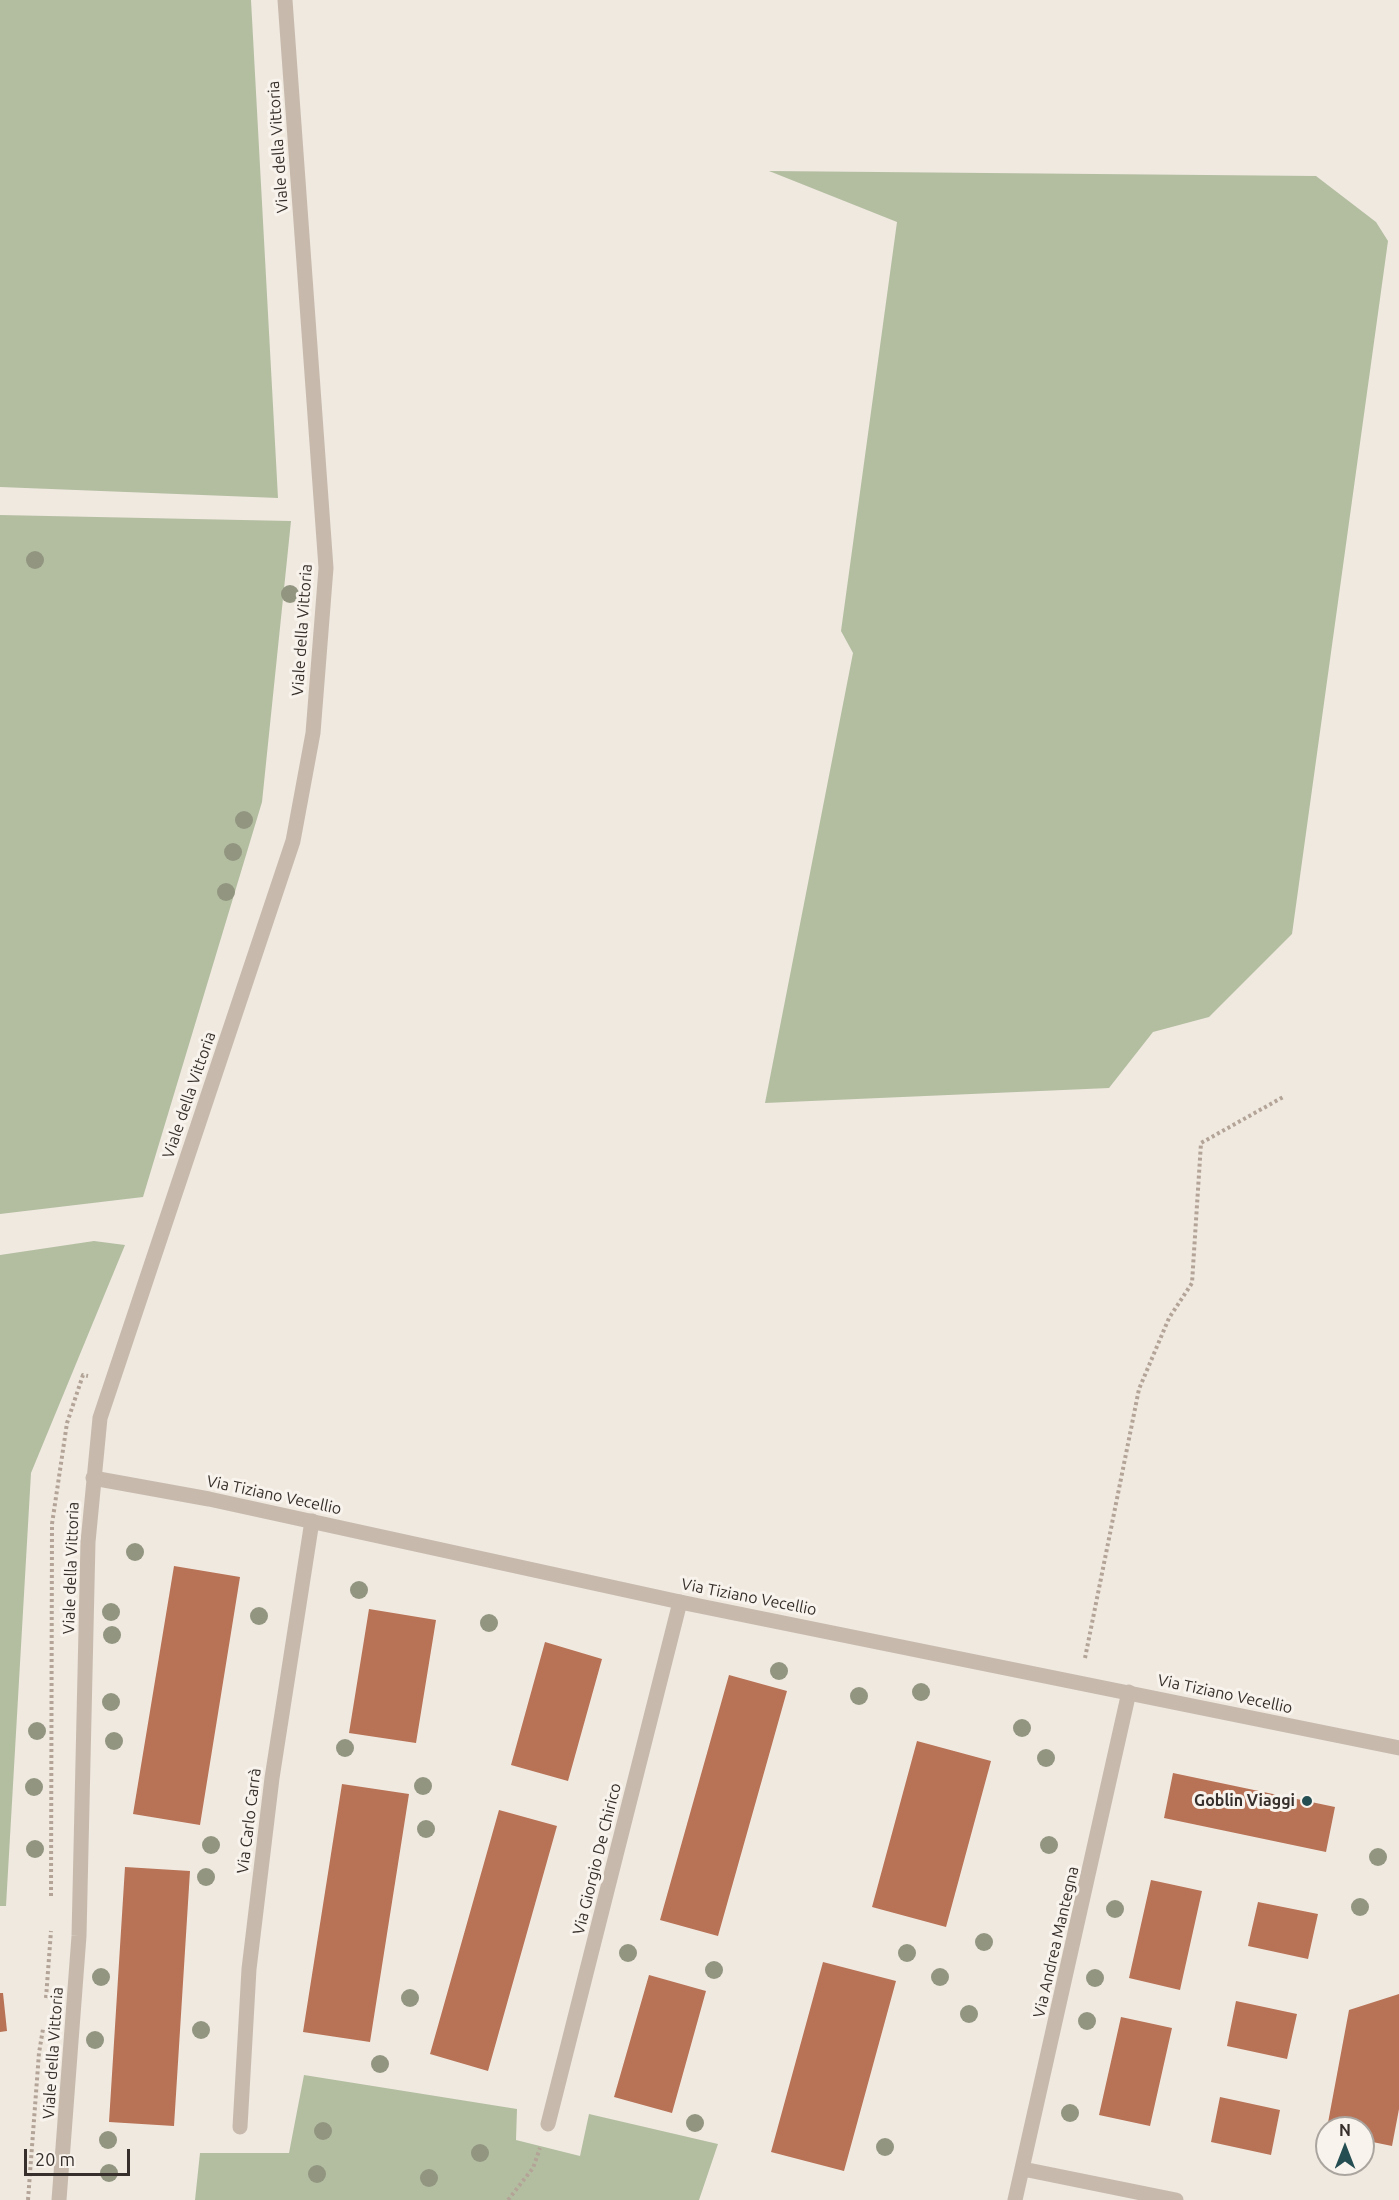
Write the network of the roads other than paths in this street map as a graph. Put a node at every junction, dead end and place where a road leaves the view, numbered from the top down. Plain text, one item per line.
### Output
1 (285, 0) edge
2 (93, 1478) junction
3 (312, 1521) junction
4 (680, 1602) junction
5 (1129, 1692) junction
6 (1399, 1748) edge
7 (548, 2124) road end
8 (240, 2127) dead end
9 (1023, 2169) junction
10 (59, 2200) edge
11 (1015, 2200) edge
12 (1176, 2200) edge

1 - 2 street, Viale della Vittoria
2 - 3 street, Via Tiziano Vecellio
2 - 10 street, Viale della Vittoria
3 - 4 street, Via Tiziano Vecellio
3 - 8 street, Via Carlo Carrà
4 - 5 street, Via Tiziano Vecellio
4 - 7 street, Via Giorgio De Chirico
5 - 6 street, Via Tiziano Vecellio
5 - 9 street, Via Andrea Mantegna
9 - 11 street, Via Andrea Mantegna
9 - 12 street

